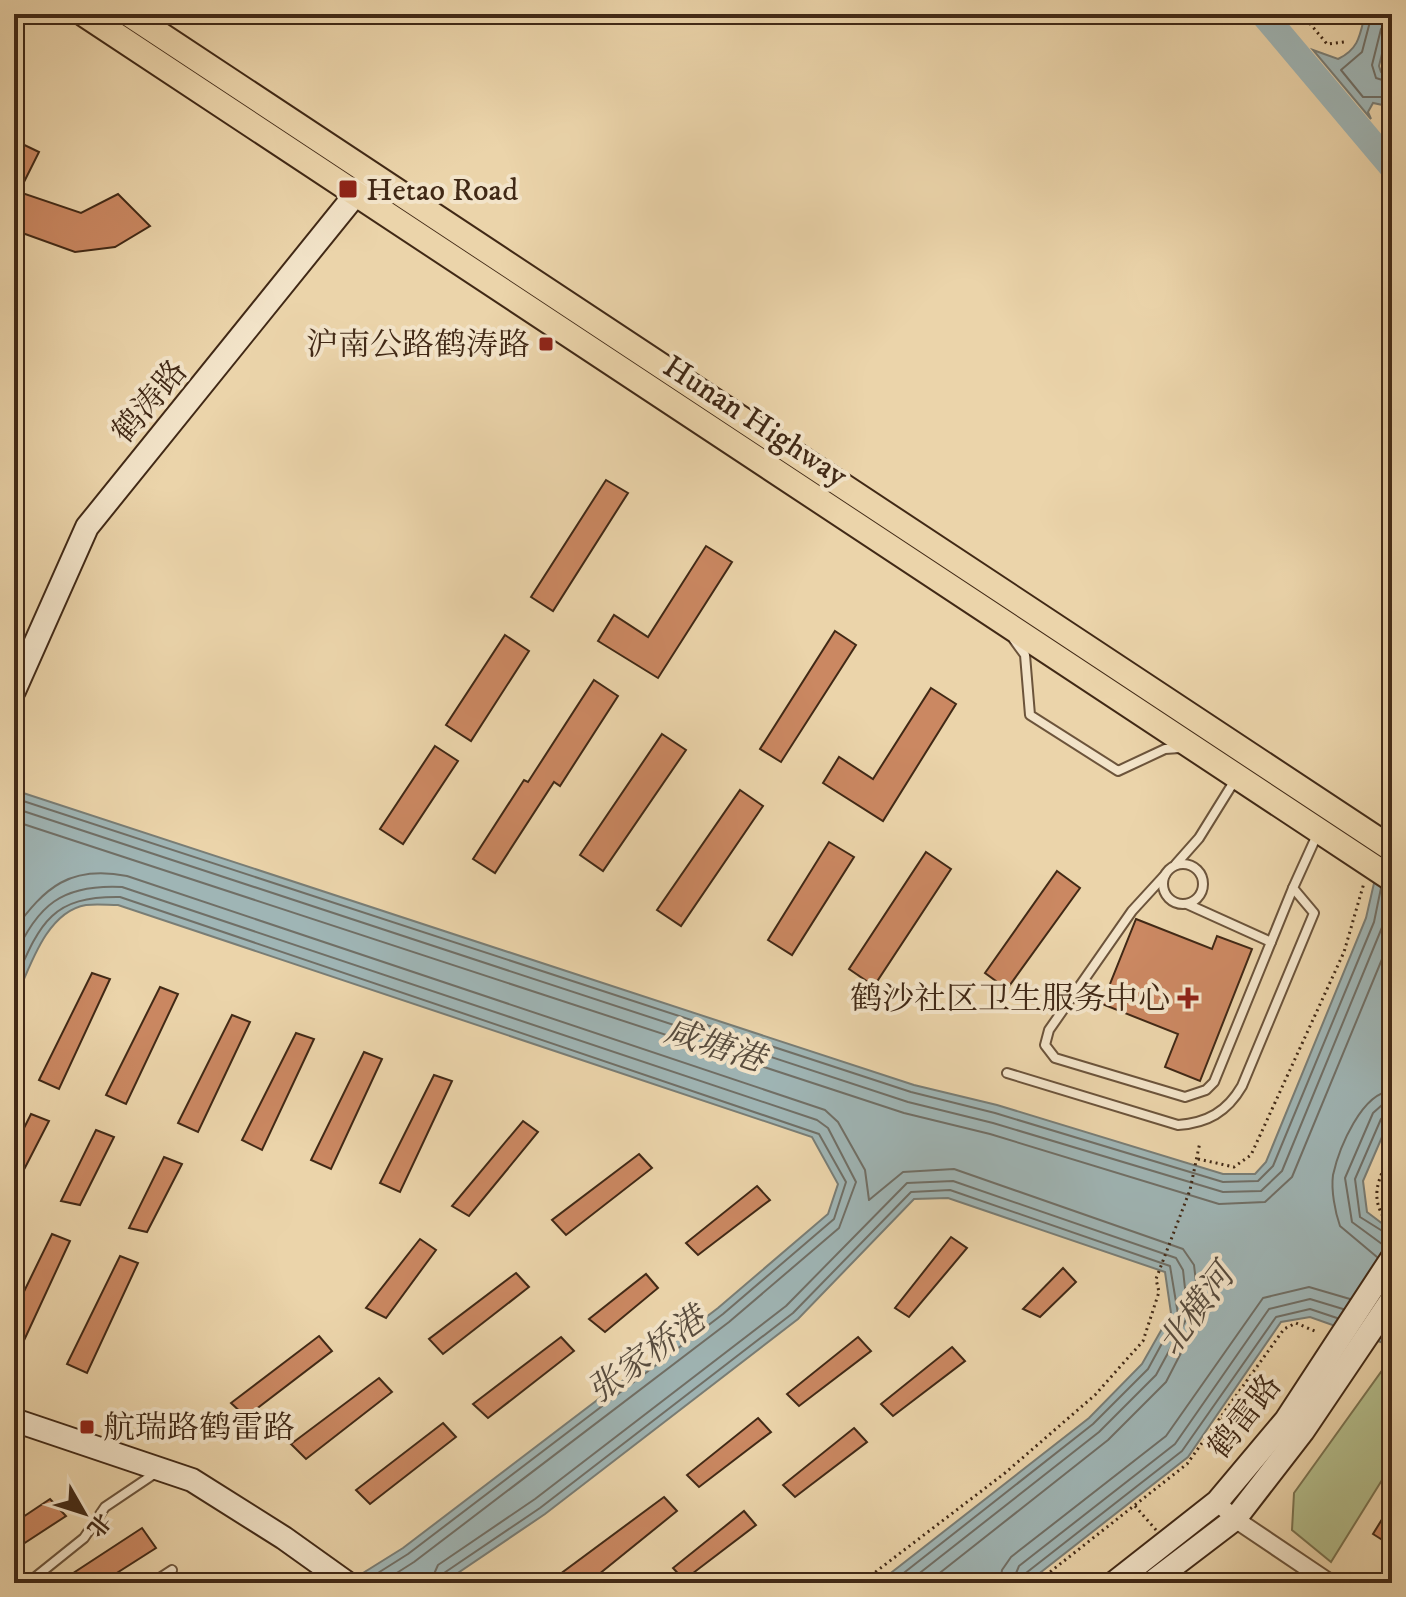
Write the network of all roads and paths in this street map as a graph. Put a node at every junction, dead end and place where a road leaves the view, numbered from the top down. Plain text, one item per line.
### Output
1 (84, 14) edge
2 (129, 14) edge
3 (1302, 14) edge
4 (1344, 42) dead end
5 (1392, 95) edge
6 (1392, 122) edge
7 (365, 183) junction
8 (997, 617) junction
9 (14, 691) edge
10 (1194, 747) junction
11 (1237, 776) junction
12 (1319, 831) junction
13 (1382, 843) edge
14 (1369, 864) junction
15 (1175, 866) junction
16 (1165, 875) junction
17 (1392, 879) edge
18 (1293, 888) junction
19 (1187, 904) junction
20 (1271, 942) junction
21 (1007, 1073) dead end
22 (1200, 1142) dead end
23 (1392, 1151) edge
24 (1196, 1159) junction
25 (1386, 1221) dead end
26 (1392, 1258) edge
27 (1392, 1299) edge
28 (1317, 1332) dead end
29 (1222, 1417) junction
30 (14, 1420) edge
31 (1294, 1426) junction
32 (1266, 1443) junction
33 (161, 1469) junction
34 (1217, 1502) junction
35 (1135, 1506) junction
36 (1235, 1519) junction
37 (1167, 1542) junction
38 (172, 1570) dead end
39 (346, 1582) edge
40 (28, 1583) edge
41 (152, 1583) edge
42 (861, 1583) edge
43 (1036, 1583) edge
44 (1114, 1583) edge
45 (1151, 1583) edge
46 (1330, 1583) edge

1 - 7 main road, Hunan Highway
2 - 7 main road, Hunan Highway
3 - 4 path
5 - 6 lane
7 - 8 main road, Hunan Highway
7 - 9 street, 鹤涛路
7 - 13 main road, Hunan Highway
8 - 10 main road, Hunan Highway
8 - 10 lane
10 - 11 main road, Hunan Highway
11 - 12 main road, Hunan Highway
11 - 15 lane
12 - 14 main road, Hunan Highway
12 - 18 lane
14 - 17 main road, Hunan Highway
14 - 24 path
15 - 16 lane
15 - 19 lane
16 - 19 lane
16 - 20 lane
18 - 20 lane
18 - 21 lane
19 - 20 lane
22 - 24 path
23 - 25 path
24 - 42 path
26 - 31 street, 鹤雷路
27 - 31 street
28 - 29 path
29 - 32 path
29 - 35 path
30 - 33 street
31 - 32 street, 鹤雷路
31 - 36 street
32 - 34 street, 鹤雷路
33 - 39 street
33 - 40 lane
34 - 36 street
34 - 37 street, 鹤雷路
35 - 37 path
35 - 43 path
36 - 45 street
36 - 46 street
37 - 44 street, 鹤雷路
38 - 41 lane

